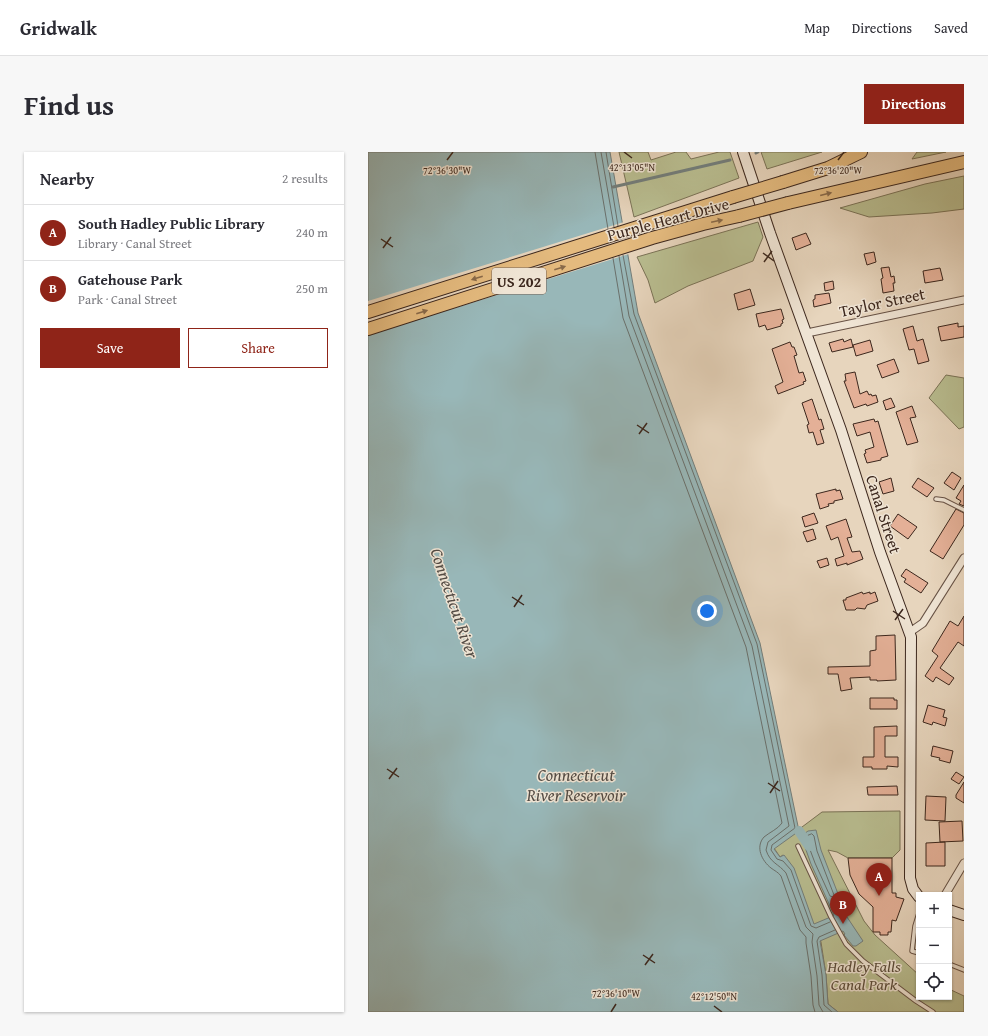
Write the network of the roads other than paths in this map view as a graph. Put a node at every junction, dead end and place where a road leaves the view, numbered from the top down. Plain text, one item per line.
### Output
1 (744, 152) edge
2 (861, 152) edge
3 (964, 162) edge
4 (964, 300) edge
5 (368, 312) edge
6 (368, 329) edge
7 (807, 333) junction
8 (936, 499) dead end
9 (964, 510) edge
10 (964, 558) edge
11 (910, 632) junction
12 (798, 846) dead end
13 (964, 863) edge
14 (947, 892) edge
15 (916, 894) edge
16 (952, 911) edge
17 (964, 915) edge
18 (916, 922) edge
19 (916, 953) edge
20 (952, 965) edge
21 (964, 970) edge
22 (933, 1012) edge

1 - 7 street, Canal Street
2 -> 5 main road, Purple Heart Drive / US 202, bridge
6 -> 3 main road, Purple Heart Drive / US 202, bridge
4 - 7 street, Taylor Street
7 - 11 street, Canal Street
8 - 9 lane
10 - 11 street
11 - 15 street, Canal Street
12 - 22 lane
13 - 14 street
16 - 17 street
18 - 19 lane
20 - 21 lane

